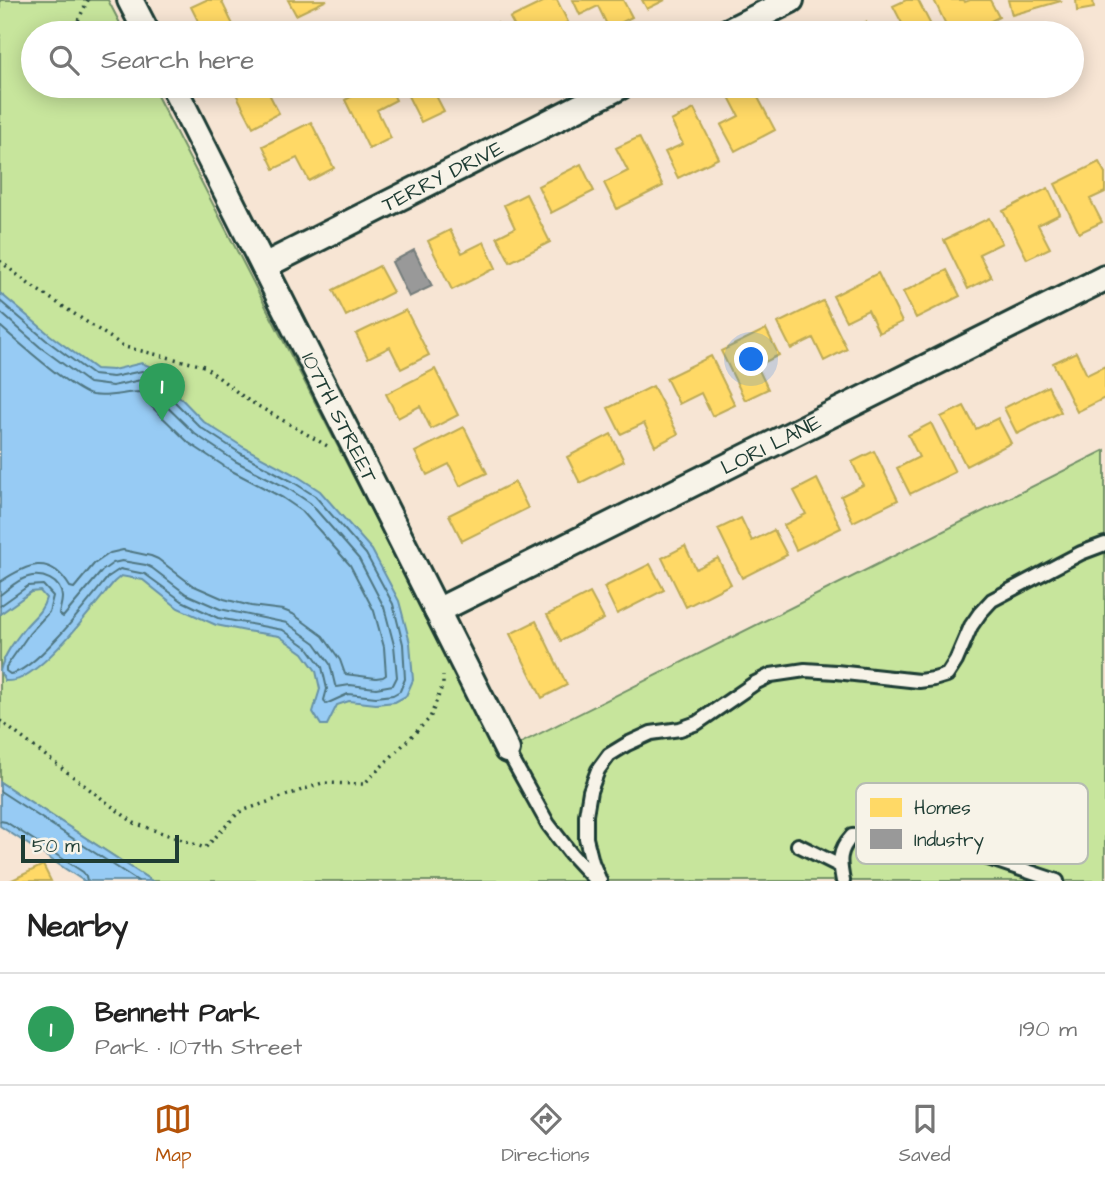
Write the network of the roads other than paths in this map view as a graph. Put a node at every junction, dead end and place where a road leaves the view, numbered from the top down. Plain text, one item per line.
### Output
1 (130, 0) edge
2 (791, 0) edge
3 (141, 21) edge
4 (749, 21) edge
5 (179, 98) edge
6 (597, 98) edge
7 (264, 266) junction
8 (1105, 278) edge
9 (1105, 544) edge
10 (437, 611) junction
11 (507, 750) joint
12 (856, 836) edge
13 (798, 845) dead end
14 (1006, 864) edge
15 (840, 866) junction
16 (598, 881) edge
17 (843, 881) edge
18 (1057, 881) edge

1 - 3 street
2 - 4 street
5 - 7 street, 107TH STREET
6 - 7 street, TERRY DRIVE
7 - 10 street, 107TH STREET
8 - 10 street, LORI LANE
9 - 16 lane
10 - 11 street, 107TH STREET
11 - 16 lane
12 - 15 lane
13 - 15 lane
14 - 18 lane
15 - 17 lane

